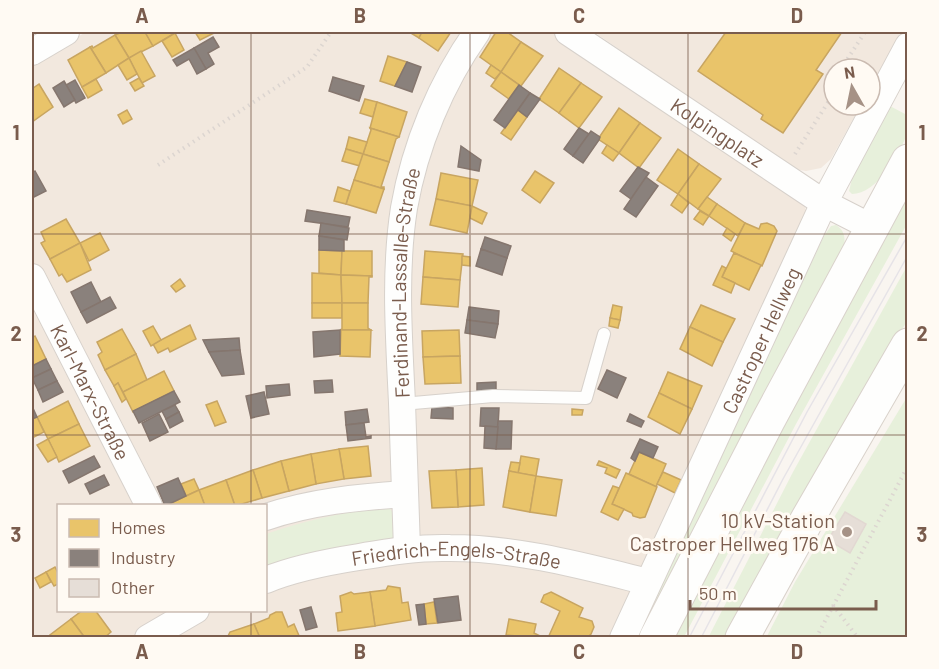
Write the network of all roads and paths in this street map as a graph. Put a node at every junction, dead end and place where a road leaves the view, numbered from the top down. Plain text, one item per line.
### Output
1 (66, 32) edge
2 (331, 32) edge
3 (477, 32) edge
4 (568, 32) edge
5 (865, 32) edge
6 (908, 46) edge
7 (32, 52) edge
8 (849, 57) edge
9 (822, 111) edge
10 (908, 161) edge
11 (158, 165) dead end
12 (781, 174) junction
13 (824, 203) junction
14 (872, 227) junction
15 (32, 277) edge
16 (604, 334) dead end
17 (908, 345) edge
18 (402, 404) junction
19 (908, 466) edge
20 (405, 494) junction
21 (148, 504) edge
22 (267, 517) edge
23 (407, 549) junction
24 (267, 580) edge
25 (648, 582) junction
26 (833, 605) junction
27 (193, 612) edge
28 (148, 638) edge
29 (623, 638) edge
30 (656, 638) edge
31 (742, 638) edge
32 (816, 638) edge
33 (858, 638) edge

1 - 7 street
2 - 11 path
3 - 18 street, Ferdinand-Lassalle-Straße
4 - 12 street, Kolpingplatz
5 - 8 path
6 - 13 street, Castroper Hellweg
9 - 12 path
10 - 14 main road, Castroper Hellweg
12 - 13 street, Kolpingplatz
13 - 14 street, Kolpingplatz
13 - 25 street, Castroper Hellweg
14 - 30 main road, Castroper Hellweg
15 - 21 street, Karl-Marx-Straße
16 - 18 lane
17 - 31 main road
18 - 20 street, Ferdinand-Lassalle-Straße
19 - 26 path
20 - 22 street
20 - 23 street, Ferdinand-Lassalle-Straße
23 - 24 street, Friedrich-Engels-Straße
23 - 25 street, Friedrich-Engels-Straße
25 - 29 street, Castroper Hellweg
26 - 32 path
26 - 33 path
27 - 28 street

